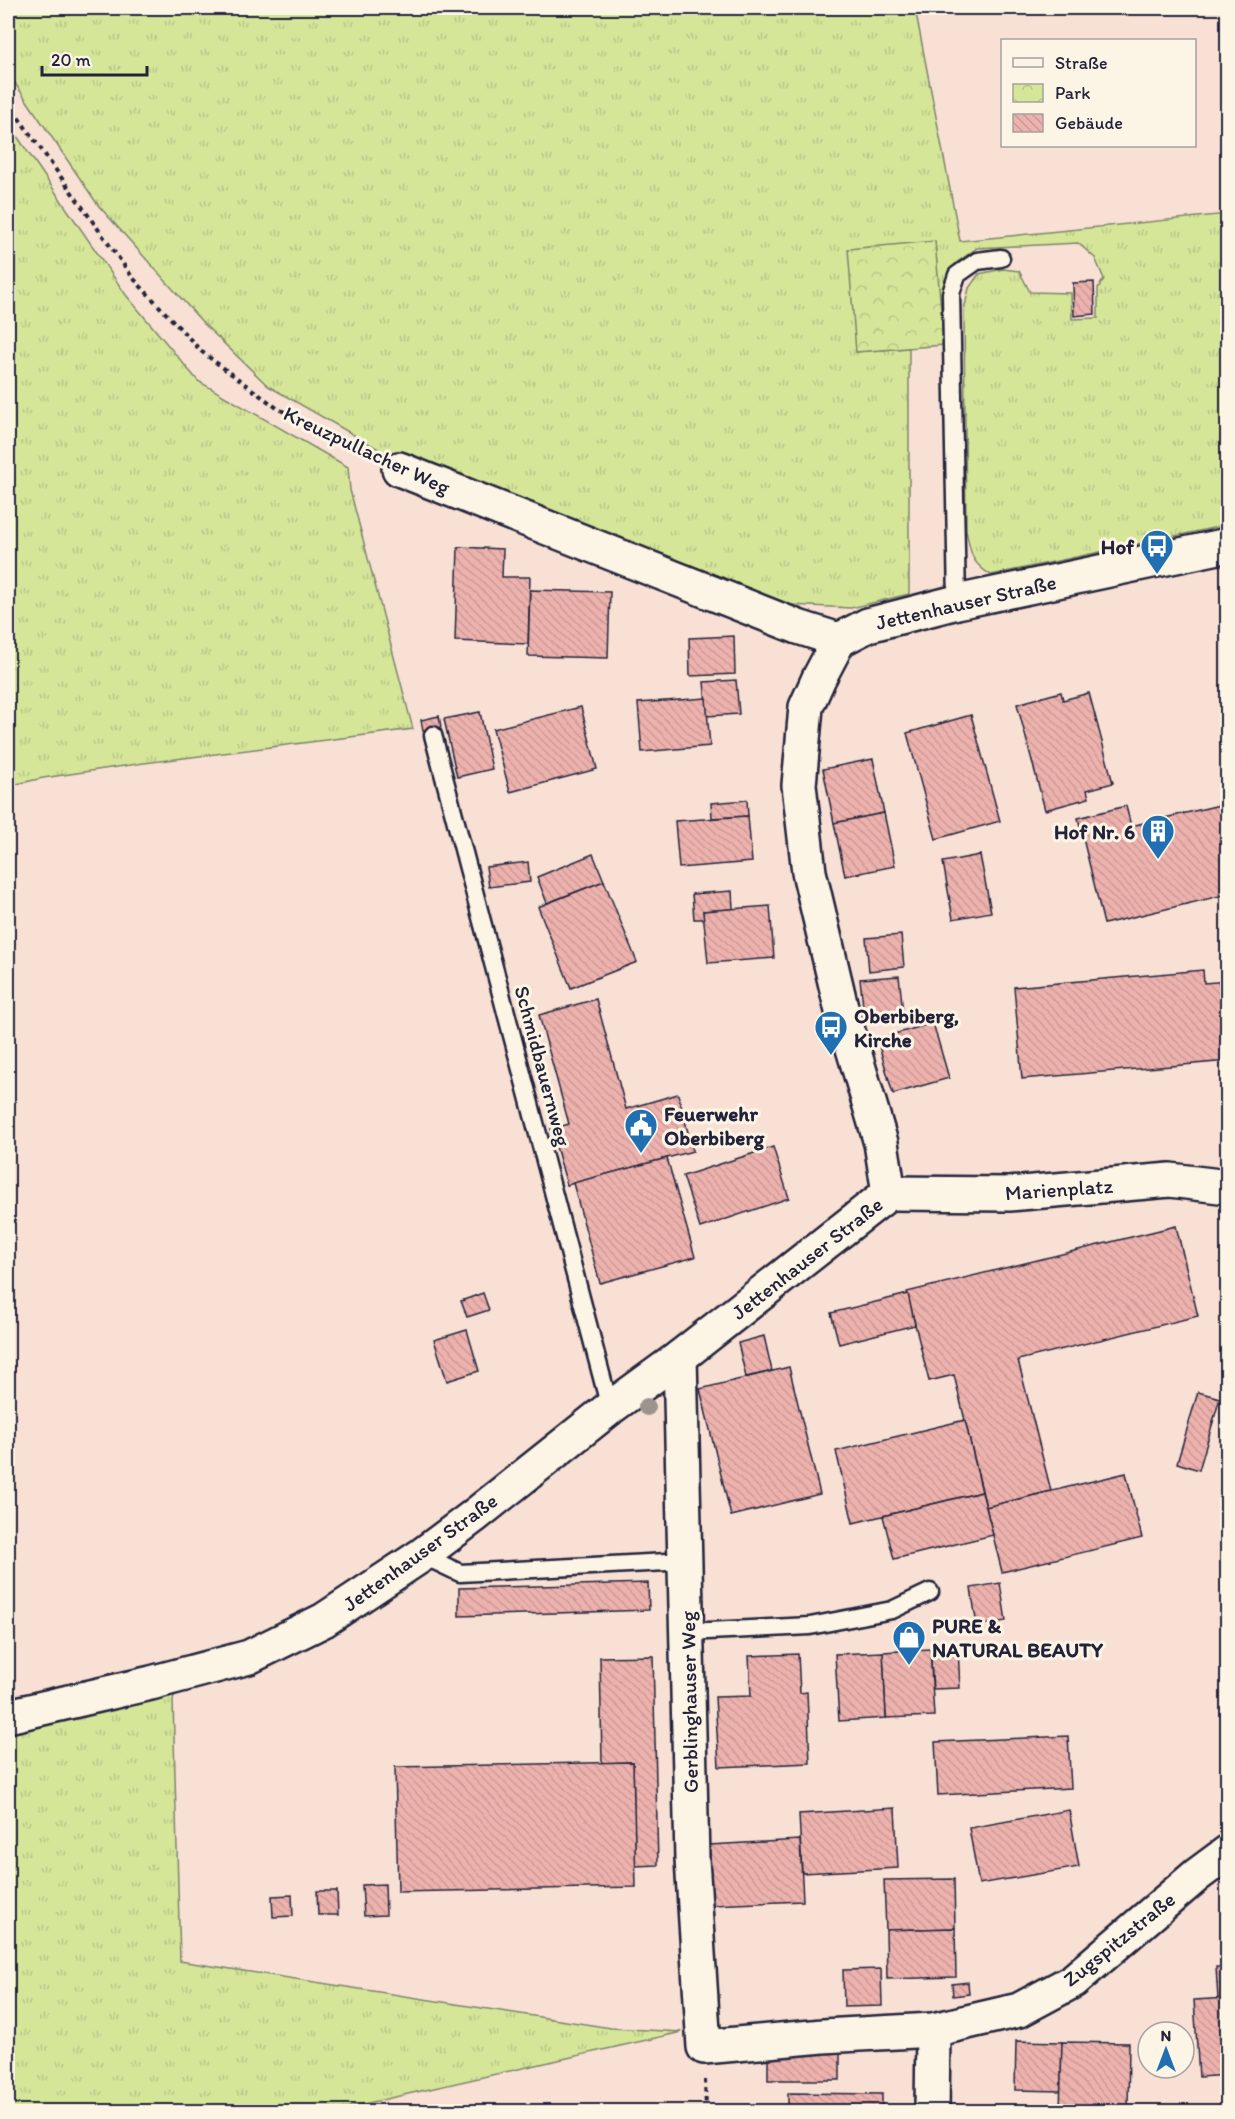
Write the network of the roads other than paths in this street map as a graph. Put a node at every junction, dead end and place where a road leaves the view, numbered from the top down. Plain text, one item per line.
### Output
1 (1001, 258) dead end
2 (399, 469) road end
3 (1227, 545) edge
4 (957, 602) junction
5 (839, 640) junction
6 (434, 735) dead end
7 (1227, 1187) edge
8 (889, 1193) junction
9 (681, 1358) junction
10 (610, 1408) junction
11 (422, 1555) junction
12 (686, 1561) junction
13 (930, 1592) dead end
14 (687, 1632) junction
15 (8, 1716) edge
16 (1227, 1852) edge
17 (933, 2030) junction
18 (704, 2047) joint
19 (932, 2112) edge

1 - 4 lane
2 - 5 street, Kreuzpullacher Weg
3 - 4 street, Jettenhauser Straße
4 - 5 street, Jettenhauser Straße
5 - 8 street, Jettenhauser Straße
6 - 10 lane, Schmidbauernweg
7 - 8 street, Marienplatz
8 - 9 street, Jettenhauser Straße
9 - 10 street, Jettenhauser Straße
9 - 12 street, Gerblinghauser Weg
10 - 11 street, Jettenhauser Straße
11 - 12 lane
11 - 15 street, Jettenhauser Straße
12 - 14 street, Gerblinghauser Weg
13 - 14 lane
14 - 18 street, Gerblinghauser Weg
16 - 17 street, Zugspitzstraße
17 - 18 street, Zugspitzstraße
17 - 19 street

